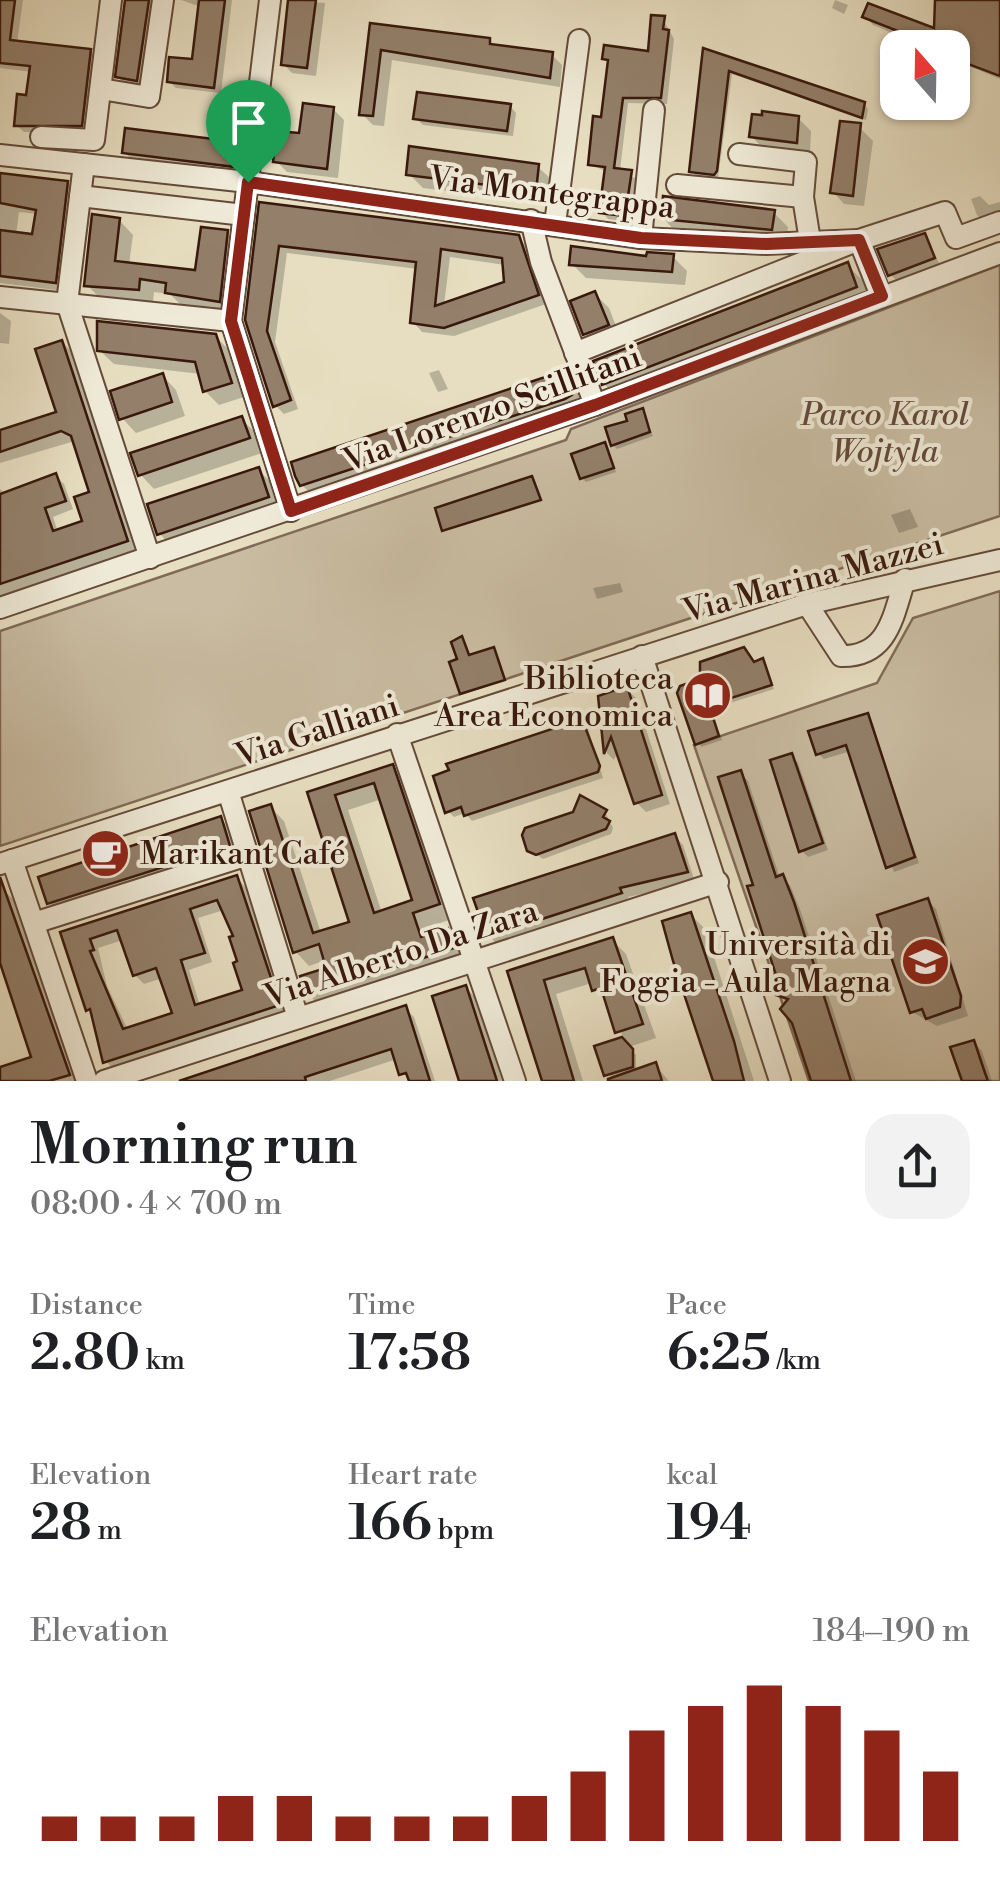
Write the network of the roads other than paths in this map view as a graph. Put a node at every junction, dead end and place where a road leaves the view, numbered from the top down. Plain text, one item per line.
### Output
1 (111, 0) edge
2 (163, 0) edge
3 (270, 0) edge
4 (578, 40) dead end
5 (101, 89) junction
6 (654, 110) dead end
7 (42, 137) dead end
8 (0, 154) edge
9 (738, 154) dead end
10 (84, 164) junction
11 (248, 182) junction
12 (676, 185) dead end
13 (80, 196) junction
14 (803, 197) junction
15 (244, 216) junction
16 (531, 220) junction
17 (1000, 222) edge
18 (555, 224) junction
19 (641, 238) junction
20 (859, 240) junction
21 (810, 241) junction
22 (1000, 253) edge
23 (882, 296) junction
24 (0, 297) edge
25 (66, 303) junction
26 (231, 321) junction
27 (575, 353) junction
28 (595, 405) junction
29 (291, 511) junction
30 (150, 558) junction
31 (1000, 560) edge
32 (906, 579) junction
33 (806, 604) junction
34 (0, 608) edge
35 (642, 656) junction
36 (397, 734) junction
37 (228, 791) junction
38 (248, 855) junction
39 (6, 862) edge
40 (718, 882) junction
41 (34, 924) junction
42 (474, 960) junction
43 (298, 1018) junction
44 (87, 1081) edge
45 (104, 1081) edge
46 (515, 1081) edge
47 (780, 1081) edge

1 - 5 street
2 - 5 street
3 - 11 street
4 - 18 street
5 - 7 street
6 - 19 street
8 - 10 street, Via Montegrappa
9 - 14 street
10 - 11 street, Via Montegrappa
10 - 13 street
11 - 15 street
11 - 16 street, Via Montegrappa
12 - 14 street
13 - 15 street
13 - 25 street
14 - 21 street
15 - 26 street
16 - 18 street, Via Montegrappa
16 - 27 street
17 - 20 street, Via Lorenzo Scillitani
18 - 19 street, Via Montegrappa
19 - 21 street, Via Montegrappa
20 - 21 street, Via Montegrappa
20 - 23 street
20 - 27 street, Via Lorenzo Scillitani
22 - 23 street, Via Lorenzo Scillitani
23 - 28 street, Via Lorenzo Scillitani
24 - 25 street
25 - 26 street
25 - 30 street
26 - 29 street
27 - 28 street
28 - 29 street, Via Lorenzo Scillitani
29 - 30 street, Via Lorenzo Scillitani
30 - 34 street, Via Lorenzo Scillitani
31 - 32 street, Via Marina Mazzei
32 - 33 street, Via Marina Mazzei
32 - 33 street
33 - 35 street, Via Marina Mazzei
35 - 36 street, Via Galliani
35 - 40 street
36 - 37 street, Via Galliani
36 - 42 street
37 - 38 street
37 - 39 street, Via Galliani
38 - 41 street
38 - 43 street
39 - 41 street
40 - 42 street, Via Alberto Da Zara
40 - 47 street
41 - 44 street
42 - 43 street, Via Alberto Da Zara
42 - 46 street
43 - 45 street, Via Alberto Da Zara

